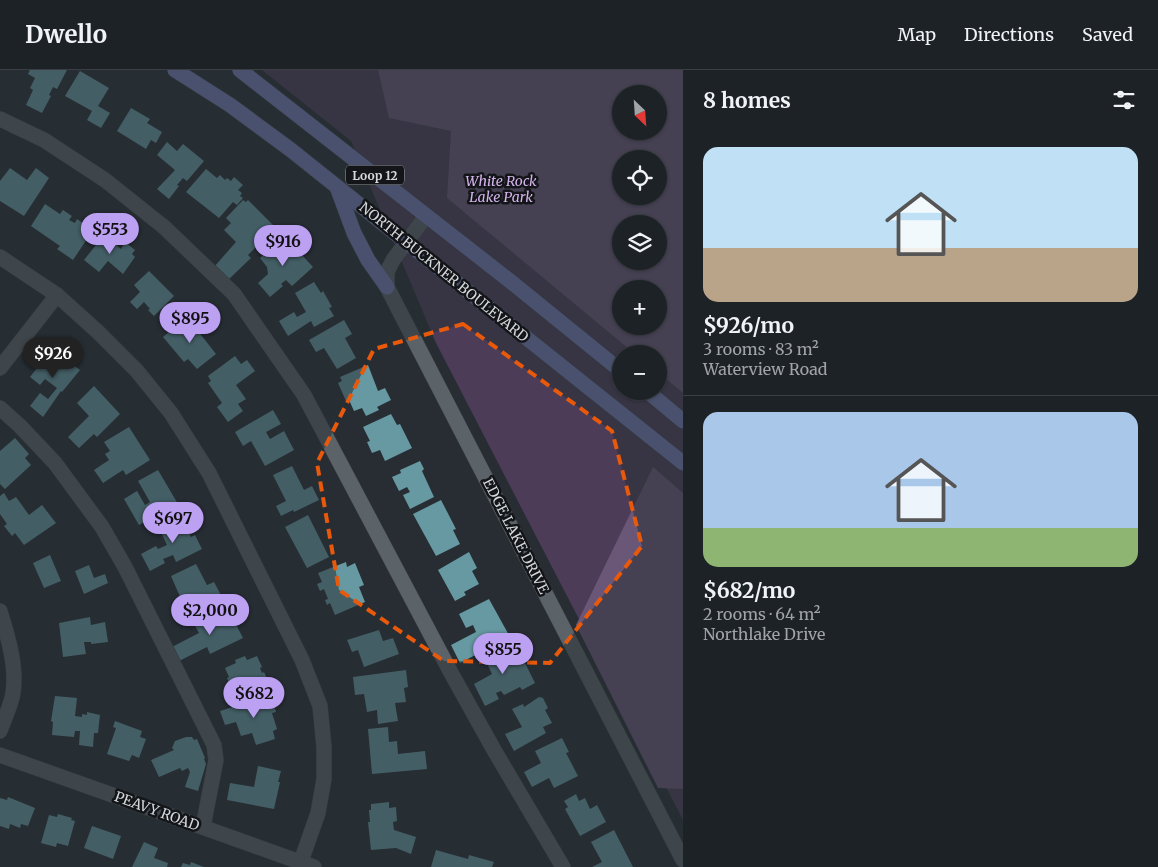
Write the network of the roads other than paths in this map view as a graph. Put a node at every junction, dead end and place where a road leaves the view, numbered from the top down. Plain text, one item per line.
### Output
1 (175, 70) edge
2 (240, 70) edge
3 (0, 119) edge
4 (337, 186) junction
5 (426, 216) junction
6 (406, 241) junction
7 (0, 257) edge
8 (387, 287) junction
9 (57, 295) junction
10 (612, 364) edge
11 (0, 368) edge
12 (658, 400) edge
13 (0, 408) edge
14 (683, 420) edge
15 (683, 463) edge
16 (0, 612) edge
17 (0, 731) edge
18 (0, 755) edge
19 (203, 827) junction
20 (683, 860) edge
21 (305, 865) edge
22 (563, 867) edge

1 - 4 main road, NORTH BUCKNER BOULEVARD / Loop 12
2 - 5 main road, Loop 12
3 - 22 street
4 - 6 main road, NORTH BUCKNER BOULEVARD / Loop 12
4 - 8 main road
5 - 6 street
5 - 10 main road, Loop 12
6 - 8 street
6 - 15 main road, NORTH BUCKNER BOULEVARD / Loop 12
7 - 9 street
8 - 20 street, EDGE LAKE DRIVE
9 - 11 street
9 - 21 street
12 - 14 main road
13 - 19 street
16 - 17 street
18 - 19 street, PEAVY ROAD
19 - 21 street, PEAVY ROAD

